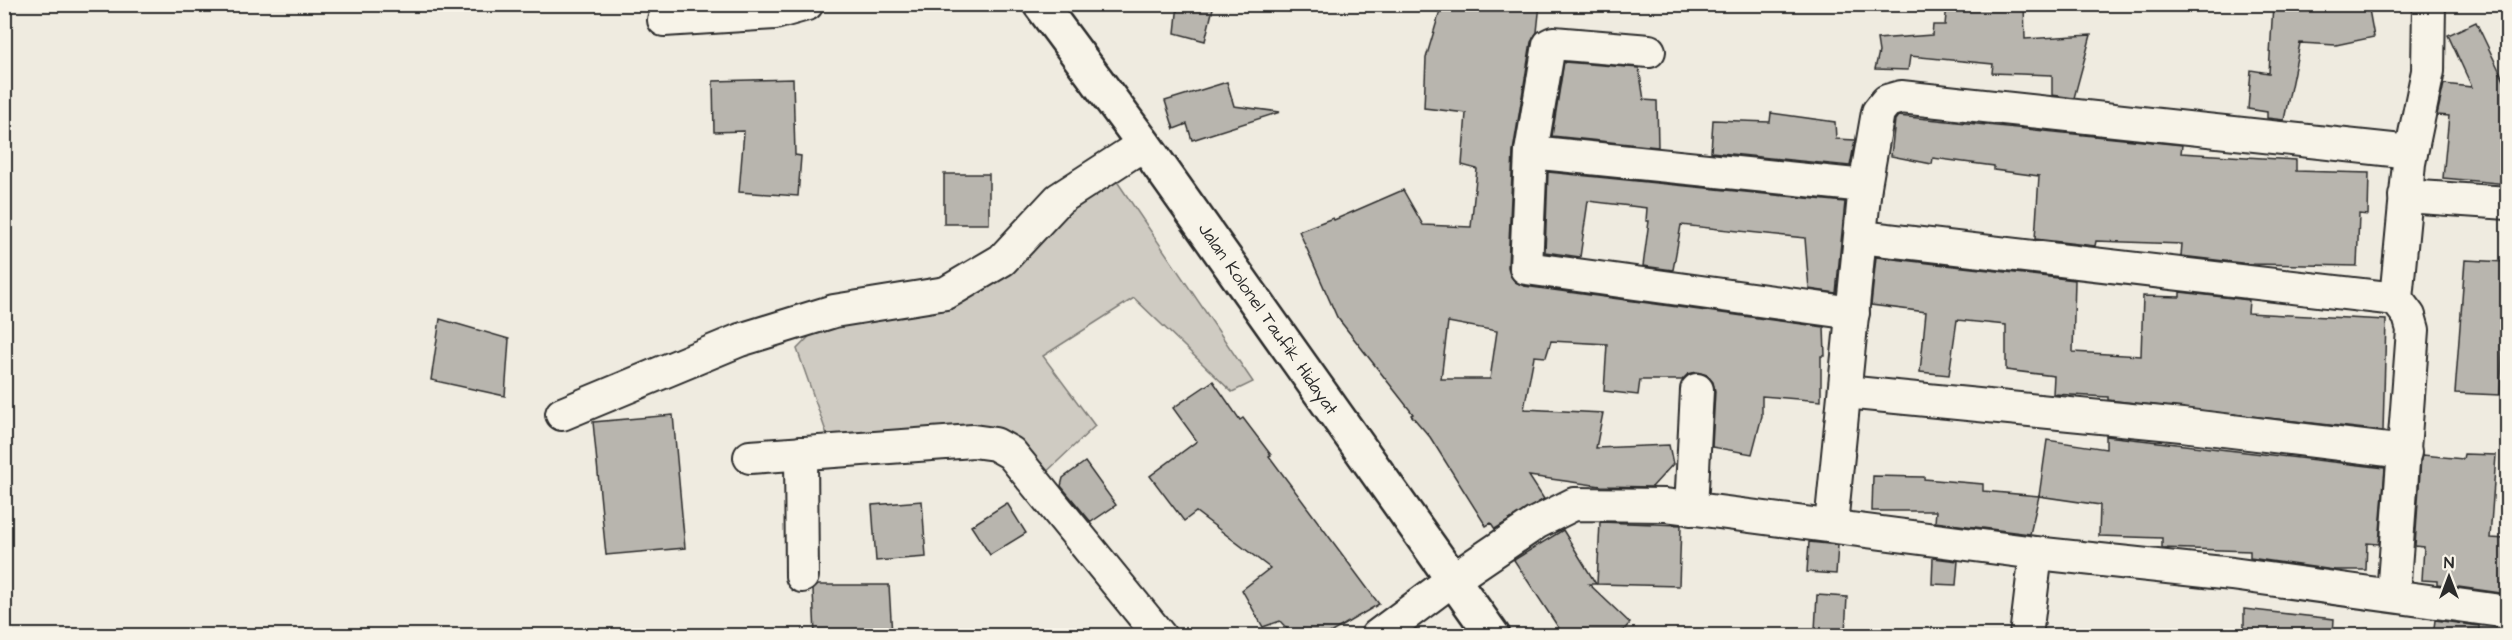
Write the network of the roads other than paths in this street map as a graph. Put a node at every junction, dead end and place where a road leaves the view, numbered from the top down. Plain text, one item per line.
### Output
1 (807, 4) edge
2 (1040, 4) edge
3 (2430, 4) edge
4 (664, 20) dead end
5 (1649, 51) dead end
6 (1144, 144) junction
7 (1531, 152) junction
8 (2411, 152) junction
9 (1865, 186) junction
10 (2405, 196) junction
11 (2508, 203) edge
12 (1861, 237) junction
13 (2396, 299) junction
14 (1853, 313) junction
15 (1696, 390) dead end
16 (1845, 392) junction
17 (562, 414) dead end
18 (2405, 452) junction
19 (801, 453) junction
20 (750, 457) dead end
21 (1691, 509) junction
22 (1831, 525) junction
23 (2036, 553) junction
24 (802, 576) dead end
25 (1452, 580) junction
26 (2393, 595) junction
27 (2508, 612) edge
28 (1160, 636) edge
29 (1377, 636) edge
30 (1493, 636) edge
31 (2026, 636) edge

1 - 4 street
2 - 6 main road, Jalan Kolonel Taufik Hidayat
3 - 8 street
5 - 7 street
6 - 17 street
6 - 25 main road, Jalan Kolonel Taufik Hidayat
7 - 9 street
7 - 14 street
8 - 9 street
8 - 10 street
9 - 12 street
10 - 11 street
10 - 13 street
12 - 13 street
12 - 14 street
13 - 18 street
14 - 16 street
15 - 21 street
16 - 18 street
16 - 22 street
18 - 26 street
19 - 20 street
19 - 24 street
19 - 28 street
21 - 22 street
21 - 25 street
22 - 23 street
23 - 26 street
23 - 31 street
25 - 29 street
25 - 30 main road, Jalan Kolonel Taufik Hidayat
26 - 27 street

